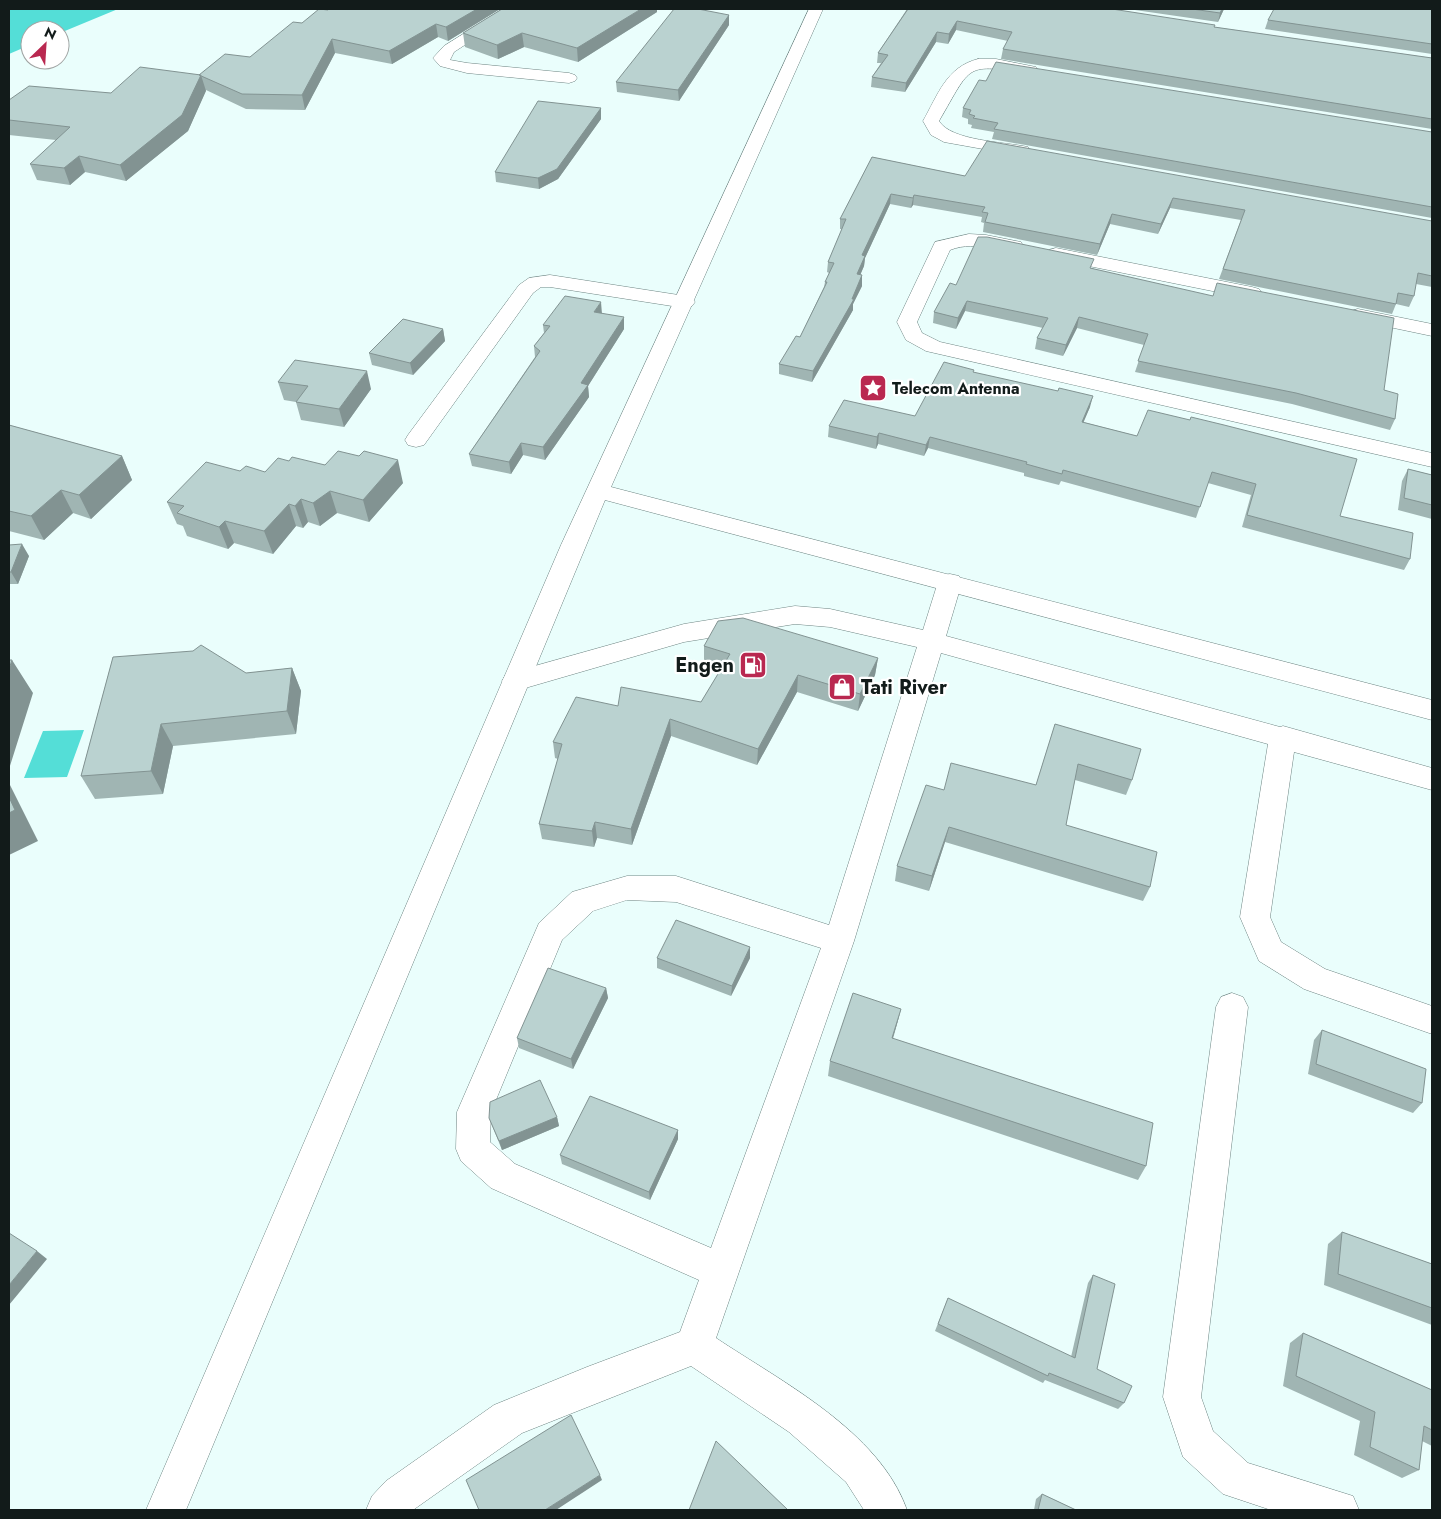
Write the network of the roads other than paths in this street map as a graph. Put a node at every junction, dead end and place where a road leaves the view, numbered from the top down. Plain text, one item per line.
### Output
1 (513, 9) edge
2 (816, 9) edge
3 (1050, 73) edge
4 (569, 78) dead end
5 (1037, 154) edge
6 (1267, 296) edge
7 (685, 302) junction
8 (1335, 310) edge
9 (1432, 330) edge
10 (416, 440) dead end
11 (1432, 460) edge
12 (598, 491) junction
13 (950, 582) junction
14 (932, 641) junction
15 (515, 681) junction
16 (1432, 710) edge
17 (1282, 736) junction
18 (1432, 779) edge
19 (839, 941) junction
20 (1232, 1006) dead end
21 (1432, 1020) edge
22 (721, 1271) junction
23 (694, 1346) junction
24 (166, 1510) edge
25 (386, 1510) edge
26 (888, 1510) edge
27 (1339, 1510) edge

1 - 4 street
2 - 7 street
3 - 5 street
6 - 11 street
7 - 10 street
7 - 12 street
8 - 9 street
12 - 13 street
12 - 15 street
13 - 14 street
13 - 16 street
14 - 15 street
14 - 17 street
14 - 19 street
15 - 24 street
17 - 18 street
17 - 21 street
19 - 22 street
19 - 22 street
20 - 27 street
22 - 23 street
23 - 25 street
23 - 26 street

